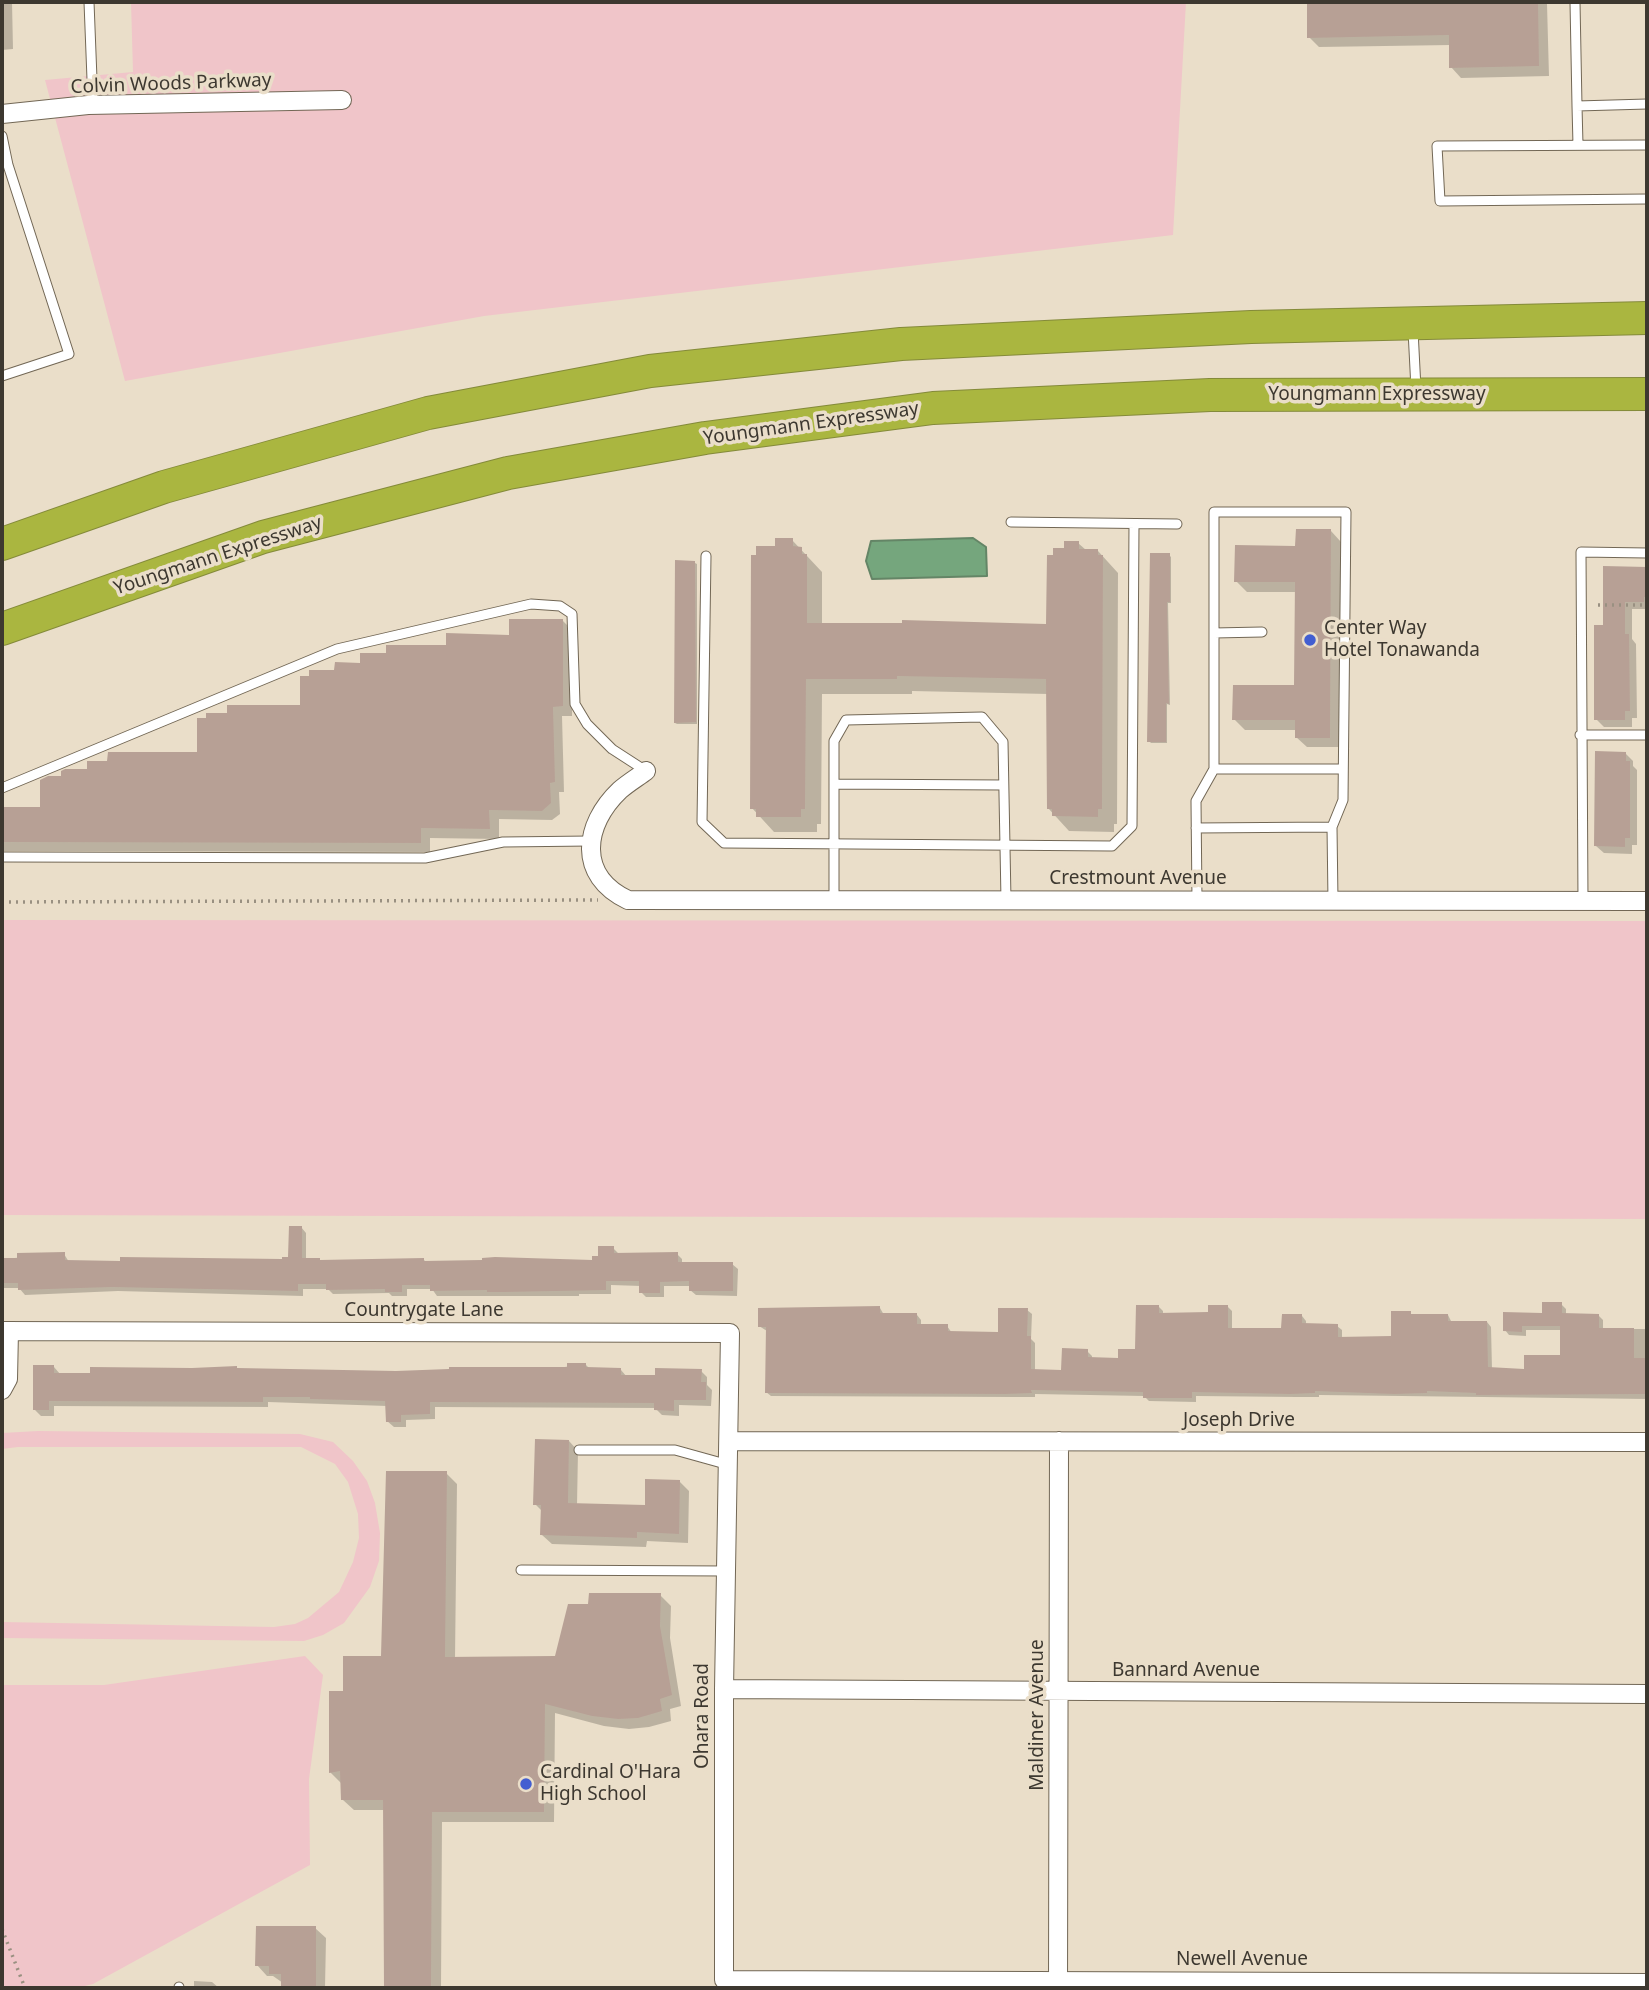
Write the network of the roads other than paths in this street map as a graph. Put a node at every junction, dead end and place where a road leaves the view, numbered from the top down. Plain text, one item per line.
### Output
1 (89, 2) edge
2 (1575, 2) edge
3 (342, 100) dead end
4 (1647, 104) edge
5 (93, 105) junction
6 (1577, 106) junction
7 (2, 114) edge
8 (2, 136) edge
9 (1578, 145) junction
10 (1647, 145) edge
11 (1647, 199) edge
12 (1647, 317) edge
13 (1413, 323) junction
14 (2, 376) edge
15 (1647, 394) edge
16 (1416, 395) junction
17 (1011, 522) dead end
18 (1177, 524) dead end
19 (1134, 525) junction
20 (2, 544) edge
21 (1647, 553) edge
22 (706, 555) dead end
23 (2, 629) edge
24 (1262, 632) dead end
25 (1214, 633) junction
26 (1580, 735) junction
27 (1647, 736) edge
28 (1214, 769) junction
29 (1343, 769) junction
30 (646, 771) joint
31 (834, 784) junction
32 (1003, 785) junction
33 (2, 788) edge
34 (1332, 827) junction
35 (1196, 828) junction
36 (590, 841) junction
37 (834, 844) junction
38 (1004, 846) junction
39 (2, 857) edge
40 (834, 900) junction
41 (1006, 900) junction
42 (1197, 900) junction
43 (1334, 901) junction
44 (1583, 901) junction
45 (1647, 901) edge
46 (6, 1331) edge
47 (2, 1390) edge
48 (729, 1441) junction
49 (1059, 1441) junction
50 (1647, 1442) edge
51 (579, 1450) dead end
52 (729, 1465) junction
53 (522, 1570) dead end
54 (727, 1571) junction
55 (724, 1689) junction
56 (1059, 1691) junction
57 (1647, 1694) edge
58 (836, 1980) joint
59 (1647, 1983) edge
60 (1058, 1984) edge

1 - 5 lane
2 - 6 lane
3 - 5 street, Colvin Woods Parkway
4 - 6 lane
5 - 7 street, Colvin Woods Parkway
6 - 9 lane
8 - 14 lane
9 - 10 lane
9 - 11 lane
12 - 13 highway
13 - 16 lane
13 - 20 highway
15 - 16 highway, Youngmann Expressway
16 - 23 highway, Youngmann Expressway
17 - 19 lane
18 - 19 lane
19 - 38 lane
21 - 26 lane
22 - 37 lane
24 - 25 lane
25 - 28 lane
25 - 29 lane
26 - 27 lane
26 - 44 lane
28 - 29 lane
28 - 35 lane
29 - 34 lane
30 - 33 lane
30 - 36 street
31 - 32 lane
31 - 32 lane
31 - 37 lane
32 - 38 lane
34 - 35 lane
34 - 43 lane
35 - 42 lane
36 - 39 lane
36 - 40 street, Crestmount Avenue
37 - 38 lane
37 - 40 lane
38 - 41 lane
40 - 41 street, Crestmount Avenue
41 - 42 street, Crestmount Avenue
42 - 43 street, Crestmount Avenue
43 - 44 street, Crestmount Avenue
44 - 45 street, Crestmount Avenue
46 - 47 street, Countrygate Lane
46 - 48 street, Countrygate Lane
48 - 49 street, Joseph Drive
48 - 52 street, Ohara Road
49 - 50 street, Joseph Drive
49 - 56 street, Maldiner Avenue
51 - 52 lane
52 - 54 street, Ohara Road
53 - 54 lane
54 - 55 street, Ohara Road
55 - 56 street, Bannard Avenue
55 - 58 street, Ohara Road
56 - 57 street, Bannard Avenue
56 - 60 street, Maldiner Avenue
58 - 60 street, Newell Avenue
59 - 60 street, Newell Avenue

